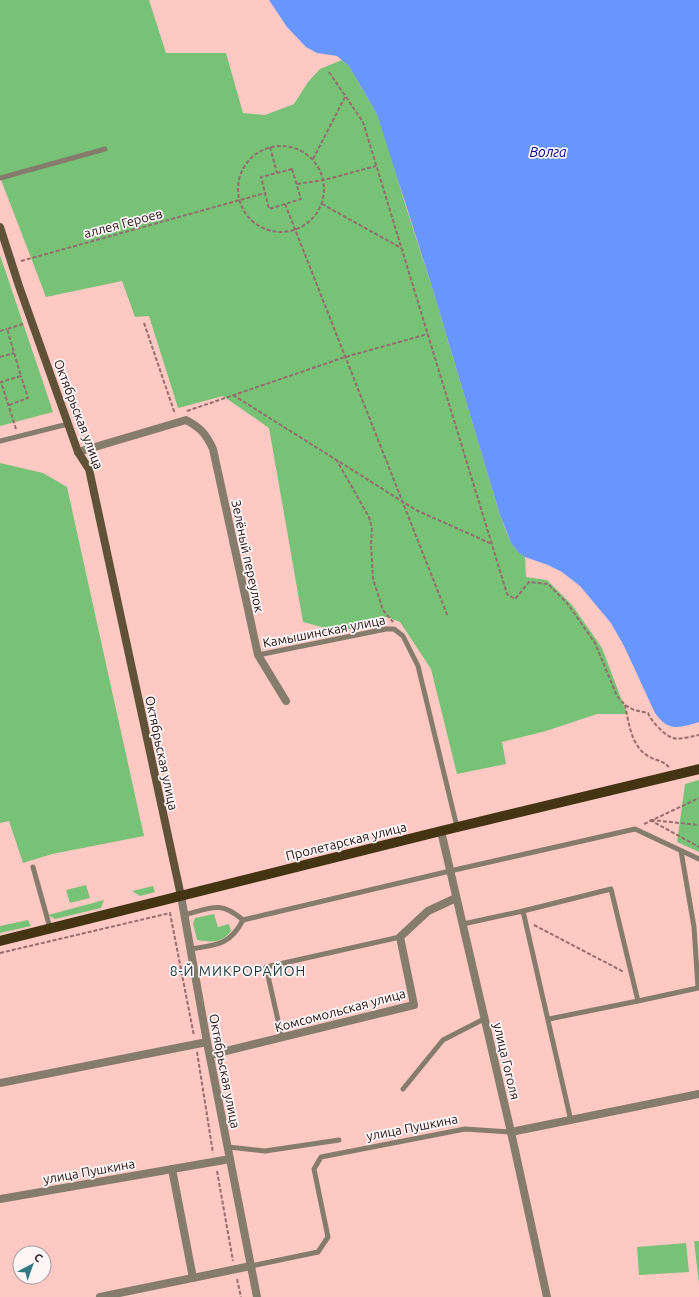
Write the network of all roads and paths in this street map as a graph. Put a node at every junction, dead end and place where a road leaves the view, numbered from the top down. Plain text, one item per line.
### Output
1 (329, 72) dead end
2 (345, 96) junction
3 (270, 147) junction
4 (105, 149) dead end
5 (313, 159) junction
6 (376, 166) junction
7 (277, 174) junction
8 (0, 178) edge
9 (324, 180) junction
10 (297, 184) junction
11 (265, 192) junction
12 (238, 200) junction
13 (285, 204) junction
14 (322, 204) junction
15 (0, 227) edge
16 (296, 230) junction
17 (401, 248) junction
18 (12, 263) junction
19 (24, 323) dead end
20 (144, 323) dead end
21 (7, 329) junction
22 (0, 331) edge
23 (428, 334) junction
24 (14, 352) junction
25 (0, 357) edge
26 (345, 357) junction
27 (21, 376) junction
28 (233, 395) junction
29 (9, 405) junction
30 (176, 419) junction
31 (68, 424) junction
32 (18, 436) junction
33 (0, 441) edge
34 (78, 452) junction
35 (336, 459) junction
36 (402, 500) junction
37 (492, 544) junction
38 (448, 617) dead end
39 (396, 630) junction
40 (258, 655) junction
41 (286, 701) dead end
42 (625, 704) junction
43 (699, 735) edge
44 (670, 767) dead end
45 (699, 769) edge
46 (699, 798) edge
47 (650, 820) junction
48 (699, 825) edge
49 (457, 827) junction
50 (441, 831) junction
51 (699, 847) edge
52 (681, 851) junction
53 (699, 859) edge
54 (32, 867) dead end
55 (450, 871) junction
56 (181, 896) junction
57 (456, 898) junction
58 (523, 910) junction
59 (184, 915) junction
60 (243, 920) junction
61 (526, 921) junction
62 (462, 924) junction
63 (50, 928) junction
64 (400, 937) junction
65 (0, 941) edge
66 (190, 949) junction
67 (632, 977) junction
68 (698, 990) edge
69 (638, 1001) junction
70 (484, 1019) junction
71 (549, 1019) junction
72 (282, 1038) junction
73 (207, 1042) junction
74 (210, 1055) junction
75 (0, 1083) edge
76 (403, 1089) dead end
77 (699, 1094) edge
78 (571, 1121) junction
79 (511, 1132) junction
80 (339, 1140) dead end
81 (228, 1147) junction
82 (230, 1159) junction
83 (172, 1169) junction
84 (0, 1199) edge
85 (251, 1266) junction
86 (193, 1278) junction
87 (100, 1297) edge
88 (257, 1297) edge
89 (547, 1297) edge

1 - 2 path
2 - 5 path
2 - 6 path
3 - 5 path
3 - 7 path
3 - 12 path
4 - 8 lane
5 - 9 path
6 - 9 path
6 - 17 path
7 - 10 path
7 - 11 path
9 - 10 path
9 - 14 path
10 - 13 path
11 - 12 path, аллея Героев
11 - 13 path
12 - 16 path
12 - 18 path, аллея Героев
13 - 16 path
14 - 16 path
14 - 17 path
15 - 18 street, Октябрьская улица
16 - 26 path
17 - 23 path
18 - 31 street, Октябрьская улица
19 - 21 path
20 - 30 path
21 - 22 path
21 - 24 path
23 - 26 path
23 - 37 path
24 - 25 path
24 - 27 path
26 - 28 path
26 - 36 path
27 - 29 path
27 - 29 path
28 - 30 path
28 - 35 path
29 - 32 path
30 - 34 street
30 - 40 street, Зелёный переулок
31 - 32 lane
31 - 34 street, Октябрьская улица
32 - 33 lane
34 - 56 street, Октябрьская улица
35 - 36 path
35 - 39 path
36 - 37 path
36 - 38 path
37 - 42 path
39 - 40 lane, Камышинская улица
39 - 49 lane
40 - 41 street, Зелёный переулок
42 - 43 path
42 - 44 path
45 - 49 main road, Пролетарская улица
46 - 47 path
47 - 48 path
47 - 51 path
49 - 50 main road, Пролетарская улица
50 - 55 street, улица Гоголя
50 - 56 main road, Пролетарская улица
52 - 53 lane
52 - 55 lane
52 - 68 lane
54 - 63 lane
55 - 57 street, улица Гоголя
55 - 60 lane
56 - 59 street, Октябрьская улица
56 - 63 main road, Пролетарская улица
57 - 62 street, улица Гоголя
57 - 64 street
58 - 61 lane
58 - 62 lane
58 - 67 lane
59 - 60 lane
59 - 66 street, Октябрьская улица
60 - 66 lane
61 - 67 path
61 - 71 lane
62 - 70 street, улица Гоголя
63 - 65 main road, Пролетарская улица
64 - 72 street, Комсомольская улица
64 - 72 lane
66 - 73 street, Октябрьская улица
67 - 69 lane
68 - 69 lane
69 - 71 lane
70 - 76 lane
70 - 79 street, улица Гоголя
71 - 78 lane
72 - 74 street, Комсомольская улица
73 - 74 street, Октябрьская улица
73 - 75 street
74 - 81 street, Октябрьская улица
77 - 78 street, улица Пушкина
78 - 79 street, улица Пушкина
79 - 85 lane, улица Пушкина
79 - 89 street, улица Гоголя
80 - 81 lane
81 - 82 street, Октябрьская улица
82 - 83 street, улица Пушкина
82 - 85 street, Октябрьская улица
83 - 84 street, улица Пушкина
83 - 86 street
85 - 86 street
85 - 88 street, Октябрьская улица
86 - 87 street

